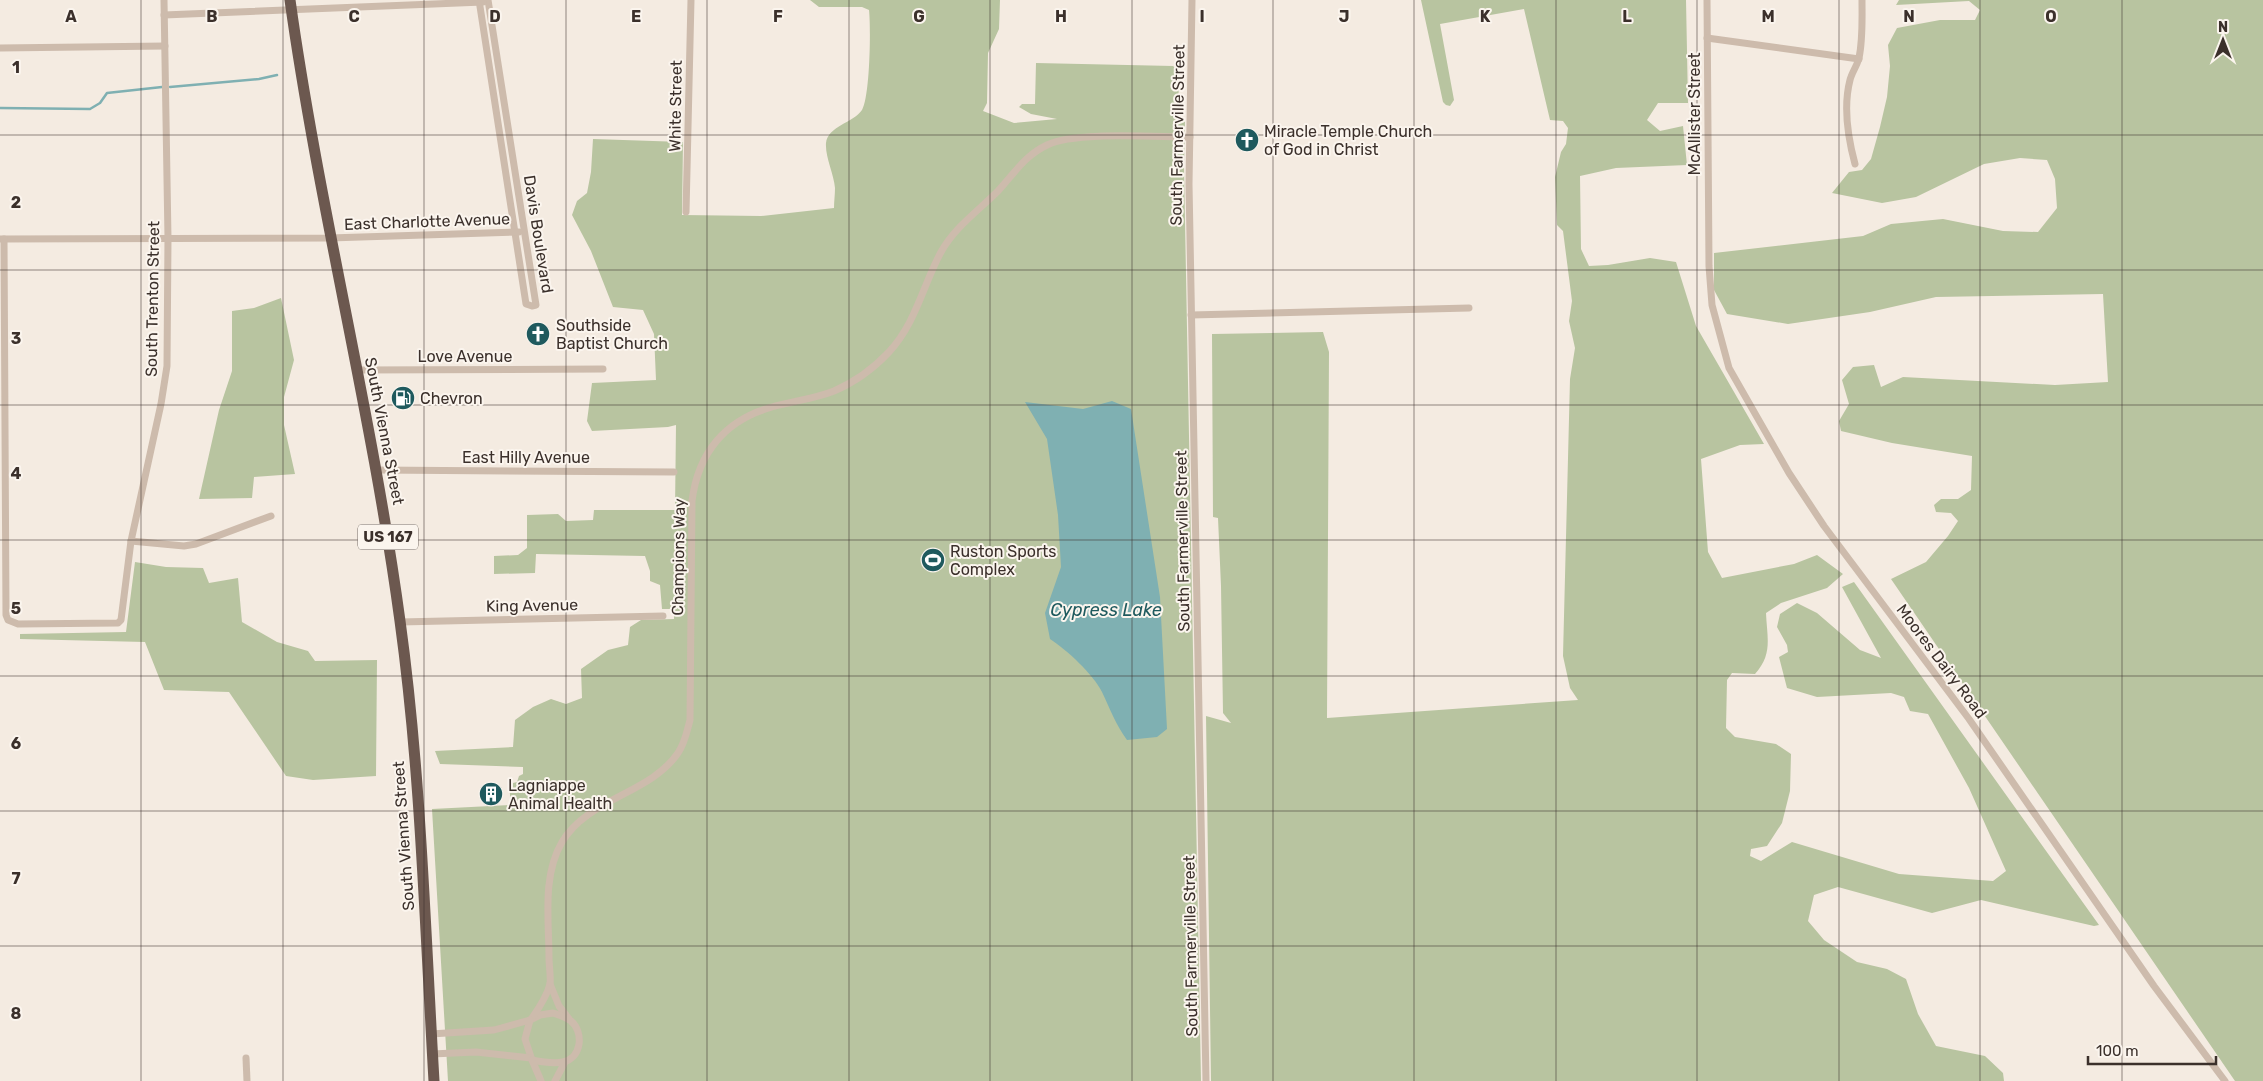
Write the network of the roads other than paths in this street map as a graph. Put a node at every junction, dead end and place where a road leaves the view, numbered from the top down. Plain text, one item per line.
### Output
1 (164, 0) edge
2 (691, 0) edge
3 (1192, 0) edge
4 (1707, 0) edge
5 (1862, 0) edge
6 (480, 1) edge
7 (489, 1) edge
8 (290, 4) edge
9 (164, 15) junction
10 (1707, 38) junction
11 (165, 46) junction
12 (0, 48) edge
13 (1859, 59) junction
14 (1190, 137) junction
15 (1855, 164) dead end
16 (686, 212) dead end
17 (1708, 228) joint
18 (515, 232) junction
19 (524, 232) junction
20 (168, 238) junction
21 (330, 238) junction
22 (2, 239) edge
23 (1469, 308) dead end
24 (1191, 314) junction
25 (603, 369) dead end
26 (357, 370) junction
27 (378, 470) junction
28 (674, 472) dead end
29 (271, 516) dead end
30 (131, 540) junction
31 (663, 616) dead end
32 (400, 622) junction
33 (550, 984) junction
34 (531, 1019) junction
35 (570, 1020) junction
36 (432, 1034) junction
37 (432, 1054) junction
38 (246, 1058) dead end
39 (531, 1059) junction
40 (565, 1062) junction
41 (247, 1081) edge
42 (434, 1081) edge
43 (540, 1081) edge
44 (555, 1081) edge
45 (1206, 1081) edge
46 (2225, 1081) edge

1 - 9 street, South Trenton Street
2 - 16 street, White Street
3 - 14 street, South Farmerville Street
4 - 10 street, McAllister Street
5 - 13 street
6 - 7 street
6 - 8 street
6 - 18 street, Davis Boulevard
7 - 19 street, Davis Boulevard
8 - 9 street
8 - 21 highway, South Vienna Street / US 167
9 - 11 street, South Trenton Street
10 - 13 street
10 - 17 street, McAllister Street
11 - 12 street
11 - 20 street, South Trenton Street
13 - 15 street
14 - 24 street, South Farmerville Street
14 - 33 street, Champions Way
17 - 46 street, Moores Dairy Road
18 - 19 street, East Charlotte Avenue
18 - 19 street, Davis Boulevard
18 - 21 street, East Charlotte Avenue
20 - 21 street, East Charlotte Avenue
20 - 22 street, East Charlotte Avenue
20 - 30 street, South Trenton Street
21 - 26 highway, South Vienna Street / US 167
22 - 30 street, South Trenton Street
23 - 24 street
24 - 45 street, South Farmerville Street
25 - 26 street, Love Avenue
26 - 27 highway, South Vienna Street / US 167
27 - 28 street, East Hilly Avenue
27 - 32 highway, South Vienna Street / US 167
29 - 30 street
31 - 32 street, King Avenue
32 - 36 highway, South Vienna Street / US 167
33 - 34 street, Champions Way
33 - 35 street, Champions Way
34 - 35 street
34 - 36 street
34 - 39 street, Champions Way
35 - 40 street, Champions Way
36 - 37 highway, South Vienna Street / US 167
37 - 39 street
37 - 42 highway, South Vienna Street / US 167
38 - 41 street
39 - 40 street
39 - 43 street, Champions Way
40 - 44 street, Champions Way

